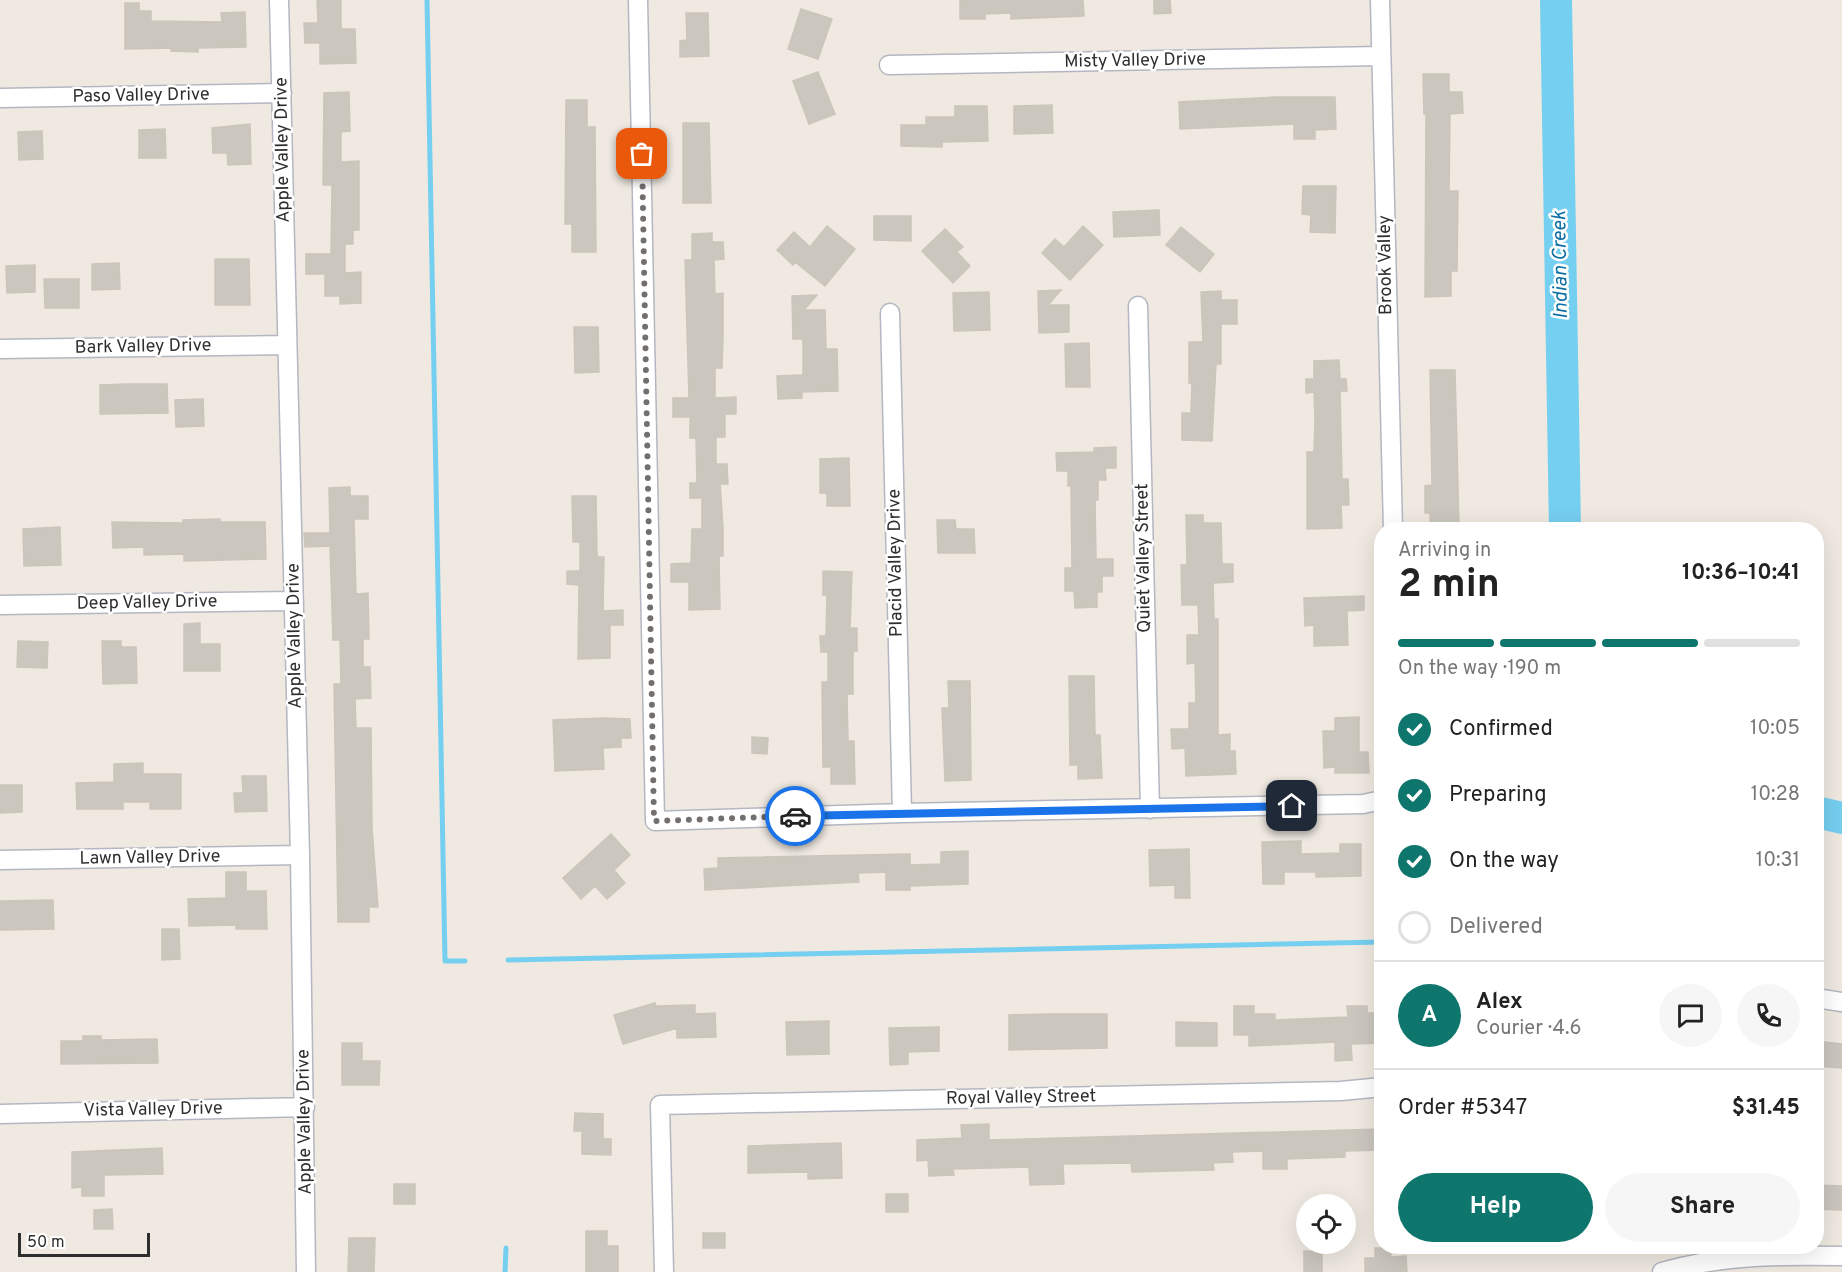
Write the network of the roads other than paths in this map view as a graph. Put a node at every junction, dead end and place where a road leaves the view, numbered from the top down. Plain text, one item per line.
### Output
1 (279, 0) edge
2 (639, 0) edge
3 (1380, 0) edge
4 (1381, 56) junction
5 (889, 65) dead end
6 (282, 93) junction
7 (0, 98) edge
8 (1138, 306) dead end
9 (890, 313) dead end
10 (286, 345) junction
11 (0, 349) edge
12 (1393, 522) edge
13 (294, 601) junction
14 (0, 605) edge
15 (1374, 802) edge
16 (1150, 809) junction
17 (902, 813) junction
18 (300, 855) junction
19 (0, 860) edge
20 (1824, 999) edge
21 (1842, 1002) edge
22 (1374, 1088) edge
23 (305, 1107) junction
24 (0, 1114) edge
25 (1842, 1257) edge
26 (306, 1272) edge
27 (664, 1272) edge
28 (1662, 1272) edge

1 - 6 street, Apple Valley Drive
2 - 17 street
3 - 4 street, Brook Valley
4 - 5 street, Misty Valley Drive
4 - 12 street, Brook Valley
6 - 7 street, Paso Valley Drive
6 - 10 street, Apple Valley Drive
8 - 16 street, Quiet Valley Street
9 - 17 street, Placid Valley Drive
10 - 11 street, Bark Valley Drive
10 - 13 street, Apple Valley Drive
13 - 14 street, Deep Valley Drive
13 - 18 street, Apple Valley Drive
15 - 16 street
16 - 17 street
18 - 19 street, Lawn Valley Drive
18 - 23 street, Apple Valley Drive
20 - 21 street
22 - 27 street, Royal Valley Street
23 - 24 street, Vista Valley Drive
23 - 26 street, Apple Valley Drive
25 - 28 street

